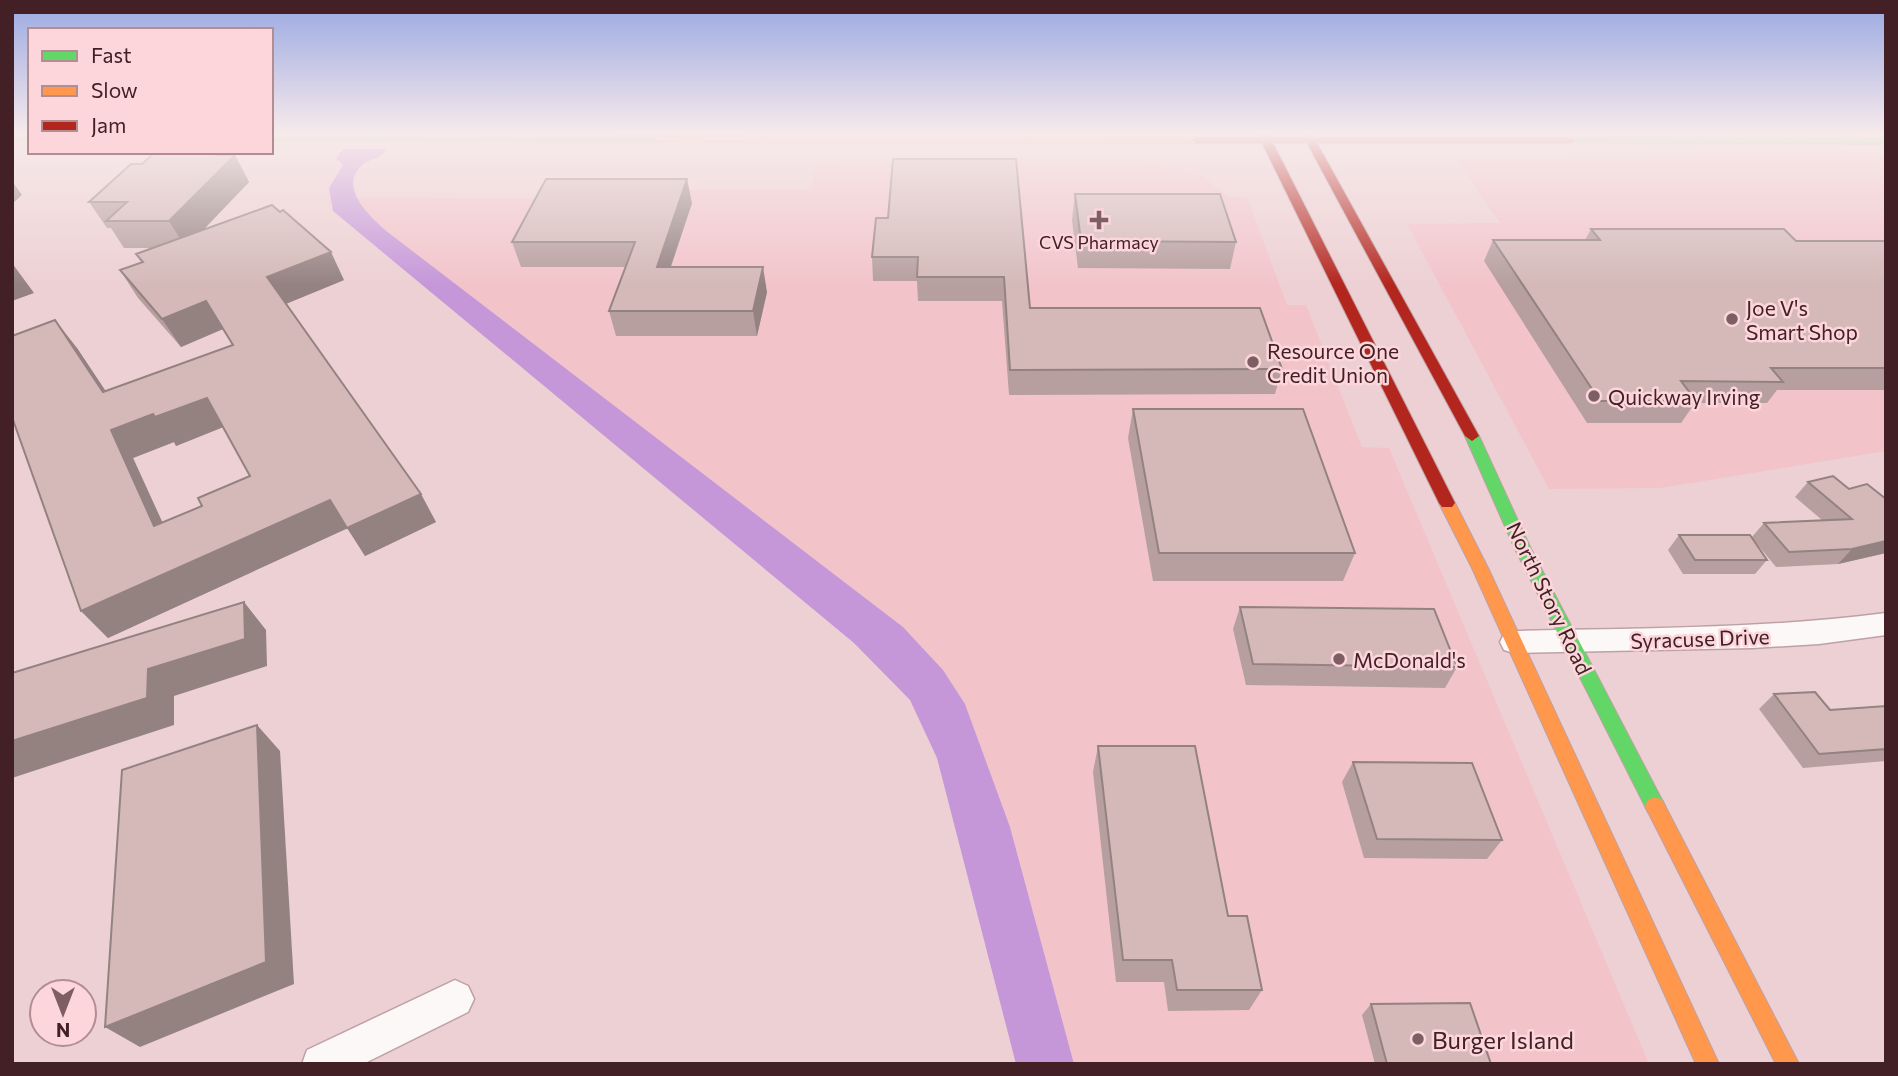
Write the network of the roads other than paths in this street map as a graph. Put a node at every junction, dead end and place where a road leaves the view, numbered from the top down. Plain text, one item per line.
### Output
1 (1277, 184) edge
2 (1287, 184) edge
3 (1295, 184) edge
4 (1339, 184) edge
5 (1291, 194) junction
6 (1310, 197) dead end
7 (1366, 272) dead end
8 (1385, 275) junction
9 (1886, 624) edge
10 (1514, 642) junction
11 (1571, 643) junction
12 (455, 999) dead end
13 (321, 1064) edge
14 (1708, 1064) edge
15 (1788, 1064) edge

1 - 5 main road
2 - 5 main road
3 - 6 main road
4 - 8 main road, North Story Road
5 - 10 main road
7 - 8 main road
8 - 11 main road, North Story Road
9 - 11 street, Syracuse Drive
10 - 11 street, Syracuse Drive
10 - 14 main road
11 - 15 main road, North Story Road
12 - 13 street

